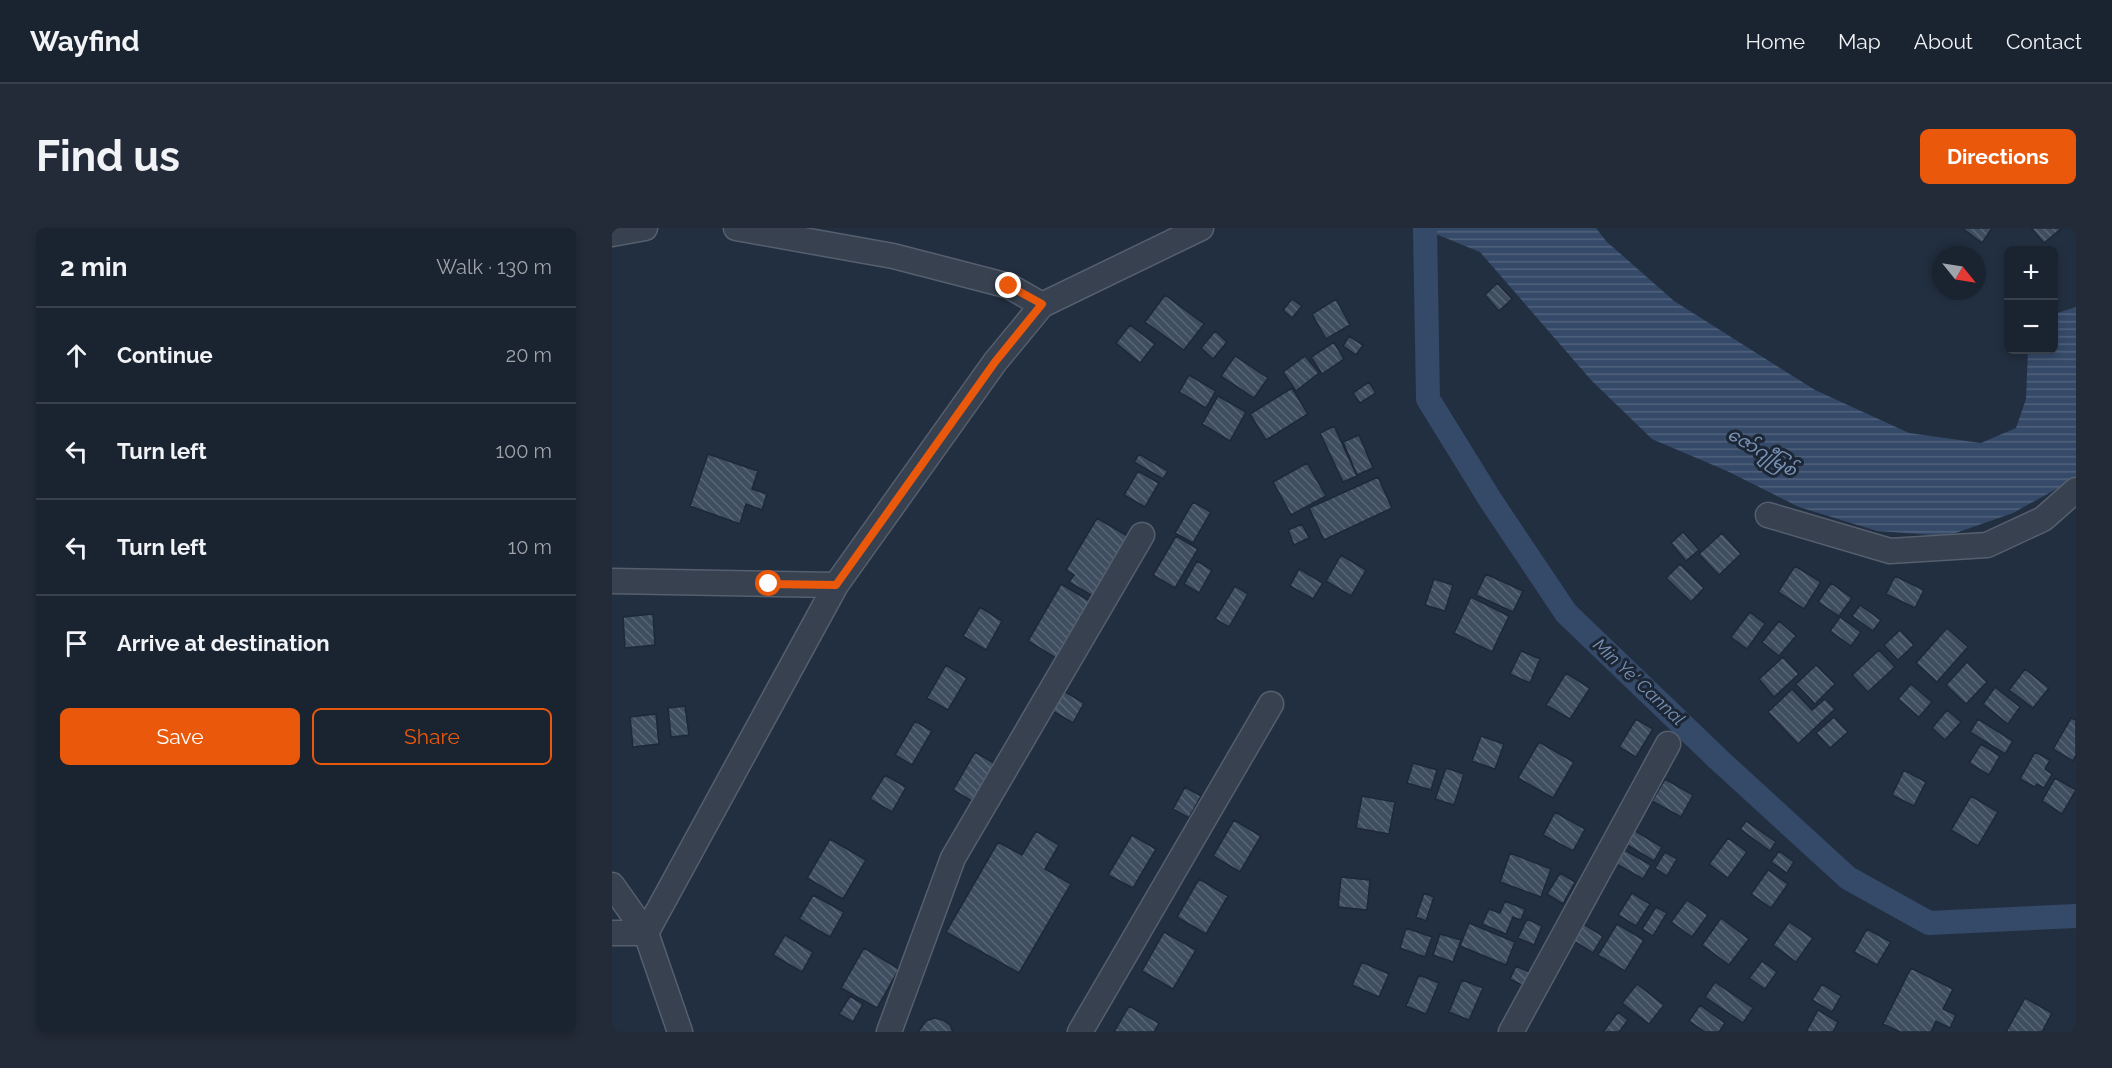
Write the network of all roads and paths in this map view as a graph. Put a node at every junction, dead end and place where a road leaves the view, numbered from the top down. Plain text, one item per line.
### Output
1 (645, 228) edge
2 (736, 228) edge
3 (1201, 228) edge
4 (612, 234) edge
5 (1042, 304) junction
6 (2076, 490) edge
7 (1768, 515) dead end
8 (1142, 535) dead end
9 (612, 582) edge
10 (836, 585) junction
11 (1271, 705) dead end
12 (1668, 744) dead end
13 (612, 885) edge
14 (612, 933) edge
15 (646, 933) junction
16 (680, 1032) edge
17 (889, 1032) edge
18 (1080, 1032) edge
19 (1511, 1032) edge

1 - 4 street
2 - 5 street
3 - 5 street
5 - 10 street
6 - 7 street
8 - 17 street
9 - 10 street
10 - 15 street
11 - 18 street
12 - 19 street
13 - 15 street
14 - 15 street
15 - 16 street

